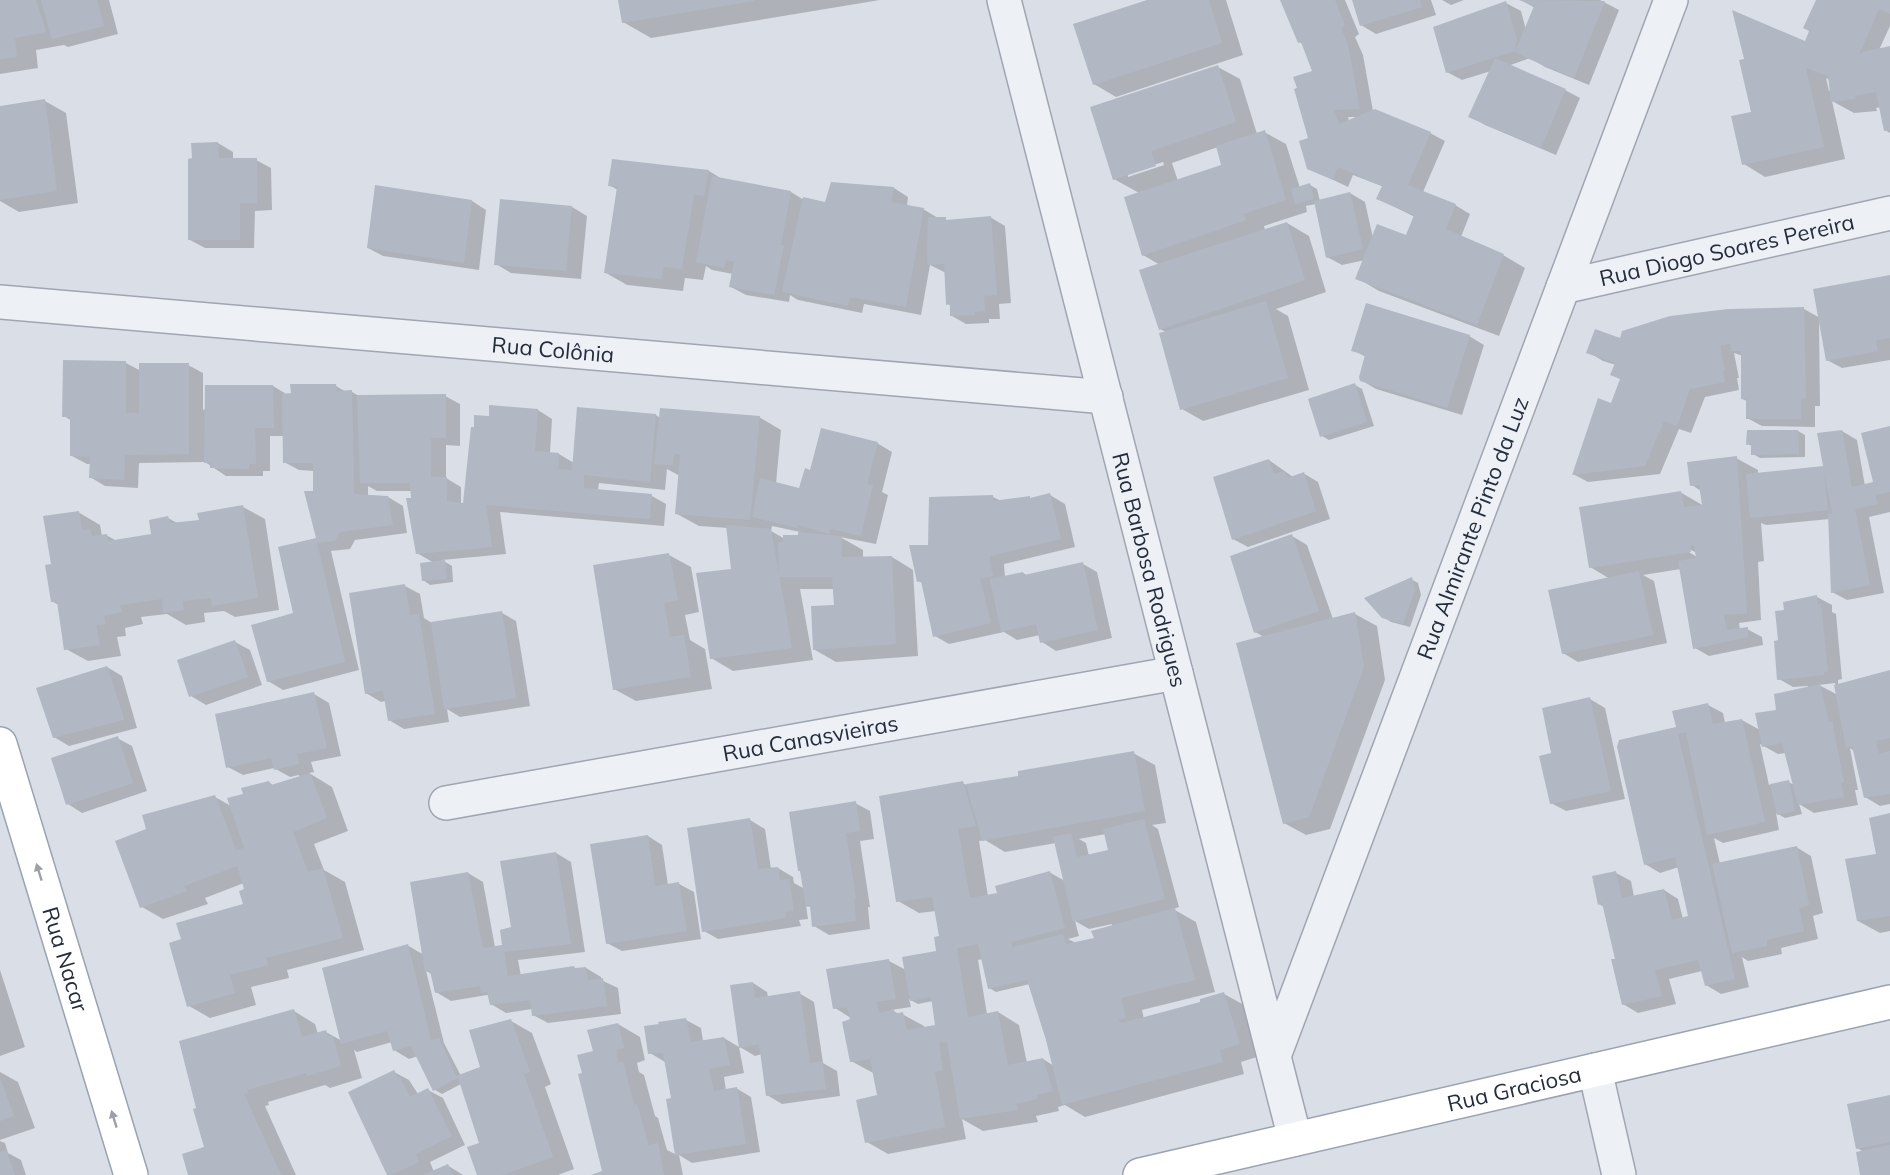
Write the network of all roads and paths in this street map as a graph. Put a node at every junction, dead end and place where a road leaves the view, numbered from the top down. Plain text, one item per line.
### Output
1 (1004, 0) edge
2 (1671, 0) edge
3 (1890, 213) edge
4 (1563, 287) junction
5 (0, 302) edge
6 (1106, 397) junction
7 (1176, 673) junction
8 (0, 744) edge
9 (8, 801) edge
10 (446, 803) dead end
11 (1890, 1002) edge
12 (1274, 1056) junction
13 (1595, 1070) junction
14 (1295, 1139) junction
15 (131, 1175) edge
16 (1140, 1175) edge
17 (1618, 1175) edge

1 - 6 street, Rua Barbosa Rodrigues
2 - 4 street, Rua Almirante Pinto da Luz
3 - 4 street, Rua Diogo Soares Pereira
4 - 12 street, Rua Almirante Pinto da Luz
5 - 6 street, Rua Colônia
6 - 7 street, Rua Barbosa Rodrigues
7 - 10 street, Rua Canasvieiras
7 - 12 street, Rua Barbosa Rodrigues
8 - 9 main road, Rua Nacar
15 -> 9 main road, Rua Nacar
11 - 13 main road, Rua Graciosa
12 - 14 street, Rua Barbosa Rodrigues
13 - 14 main road, Rua Graciosa
13 - 17 street
14 - 16 main road, Rua Graciosa

